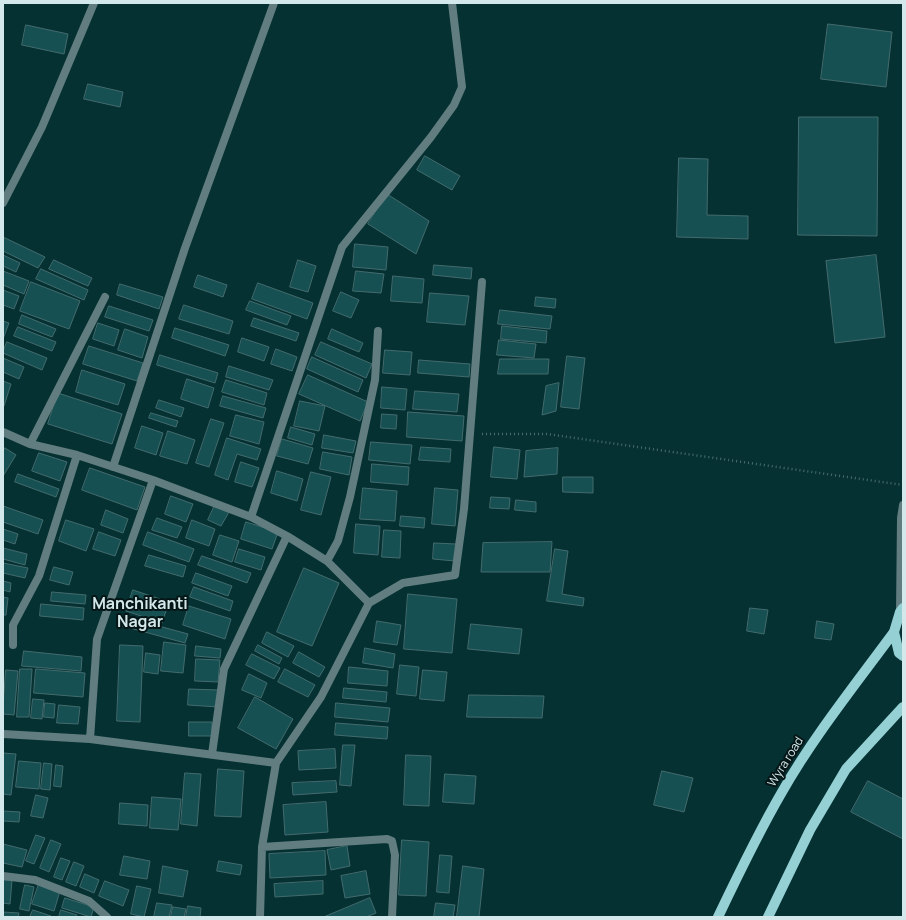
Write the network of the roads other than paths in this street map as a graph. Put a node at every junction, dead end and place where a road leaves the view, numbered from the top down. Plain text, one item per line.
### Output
1 (94, 3) edge
2 (274, 3) edge
3 (452, 3) edge
4 (3, 203) edge
5 (482, 282) dead end
6 (105, 297) dead end
7 (378, 331) dead end
8 (3, 432) edge
9 (30, 444) junction
10 (77, 455) junction
11 (113, 467) junction
12 (154, 480) junction
13 (903, 505) edge
14 (251, 517) junction
15 (287, 536) junction
16 (327, 561) junction
17 (369, 603) junction
18 (901, 610) edge
19 (894, 632) junction
20 (13, 646) dead end
21 (903, 656) edge
22 (903, 707) edge
23 (3, 734) edge
24 (90, 739) junction
25 (212, 754) junction
26 (276, 763) junction
27 (262, 847) junction
28 (3, 876) edge
29 (107, 917) edge
30 (260, 917) edge
31 (392, 917) edge
32 (718, 917) edge
33 (768, 917) edge

1 - 4 street
2 - 11 street
3 - 14 street
5 - 17 street
6 - 9 street
7 - 16 street
8 - 9 street
9 - 10 street
10 - 11 street
10 - 20 street
11 - 12 street
12 - 14 street
12 - 24 street
13 - 18 street
14 - 15 street
15 - 16 street
15 - 25 street
16 - 17 street
17 - 26 street
18 - 19 main road, Wyra road
19 - 21 main road
19 - 32 main road, Wyra road
22 - 33 main road
23 - 24 street
24 - 25 street
25 - 26 street
26 - 27 street
27 - 30 street
27 - 31 street
28 - 29 street

